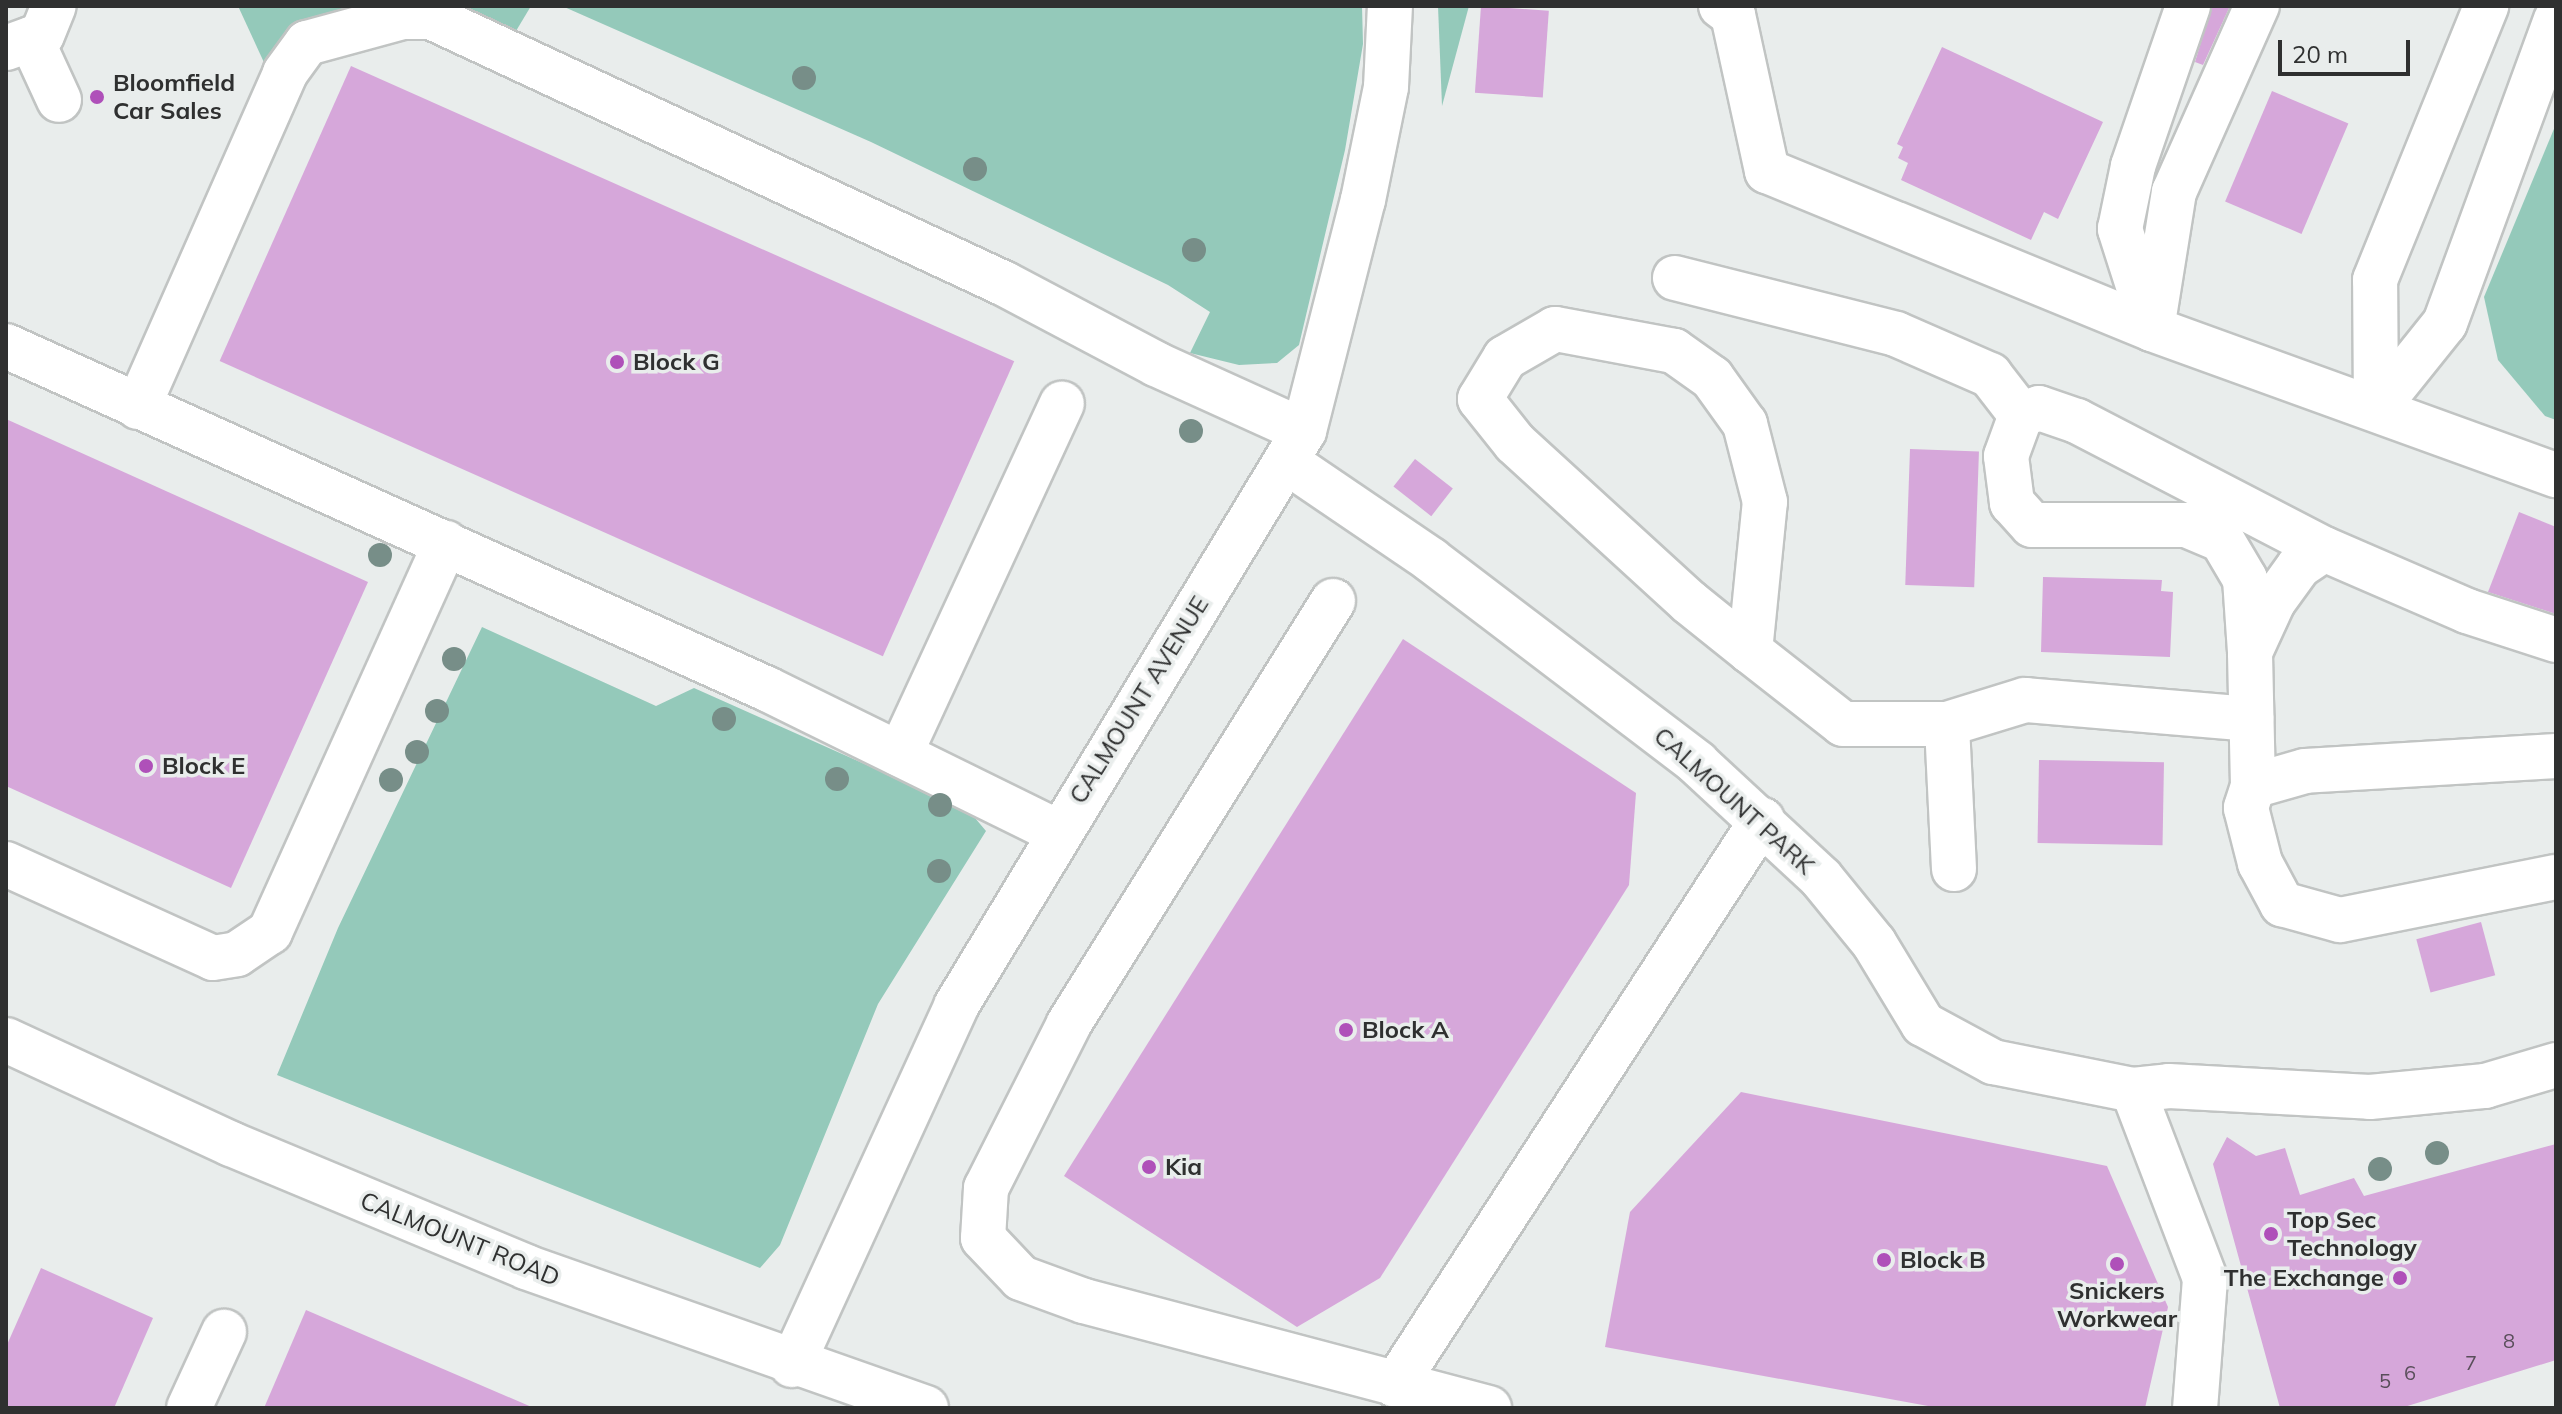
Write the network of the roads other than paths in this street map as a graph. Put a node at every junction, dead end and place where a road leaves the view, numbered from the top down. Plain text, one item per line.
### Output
1 (1390, 6) edge
2 (1721, 6) edge
3 (2188, 6) edge
4 (2257, 6) edge
5 (2486, 6) edge
6 (2556, 20) edge
7 (30, 31) edge
8 (59, 100) dead end
9 (1675, 278) dead end
10 (2152, 329) junction
11 (6, 346) edge
12 (1062, 404) dead end
13 (138, 407) junction
14 (2376, 409) junction
15 (2021, 415) junction
16 (1295, 447) junction
17 (2556, 475) edge
18 (446, 543) junction
19 (2324, 549) junction
20 (1333, 601) dead end
21 (2556, 640) edge
22 (1750, 651) junction
23 (2250, 652) junction
24 (2251, 719) junction
25 (1947, 724) junction
26 (900, 754) junction
27 (2556, 756) edge
28 (2253, 786) junction
29 (1762, 820) junction
30 (1057, 832) junction
31 (6, 864) edge
32 (1954, 869) dead end
33 (2556, 877) edge
34 (6, 1040) edge
35 (2556, 1065) edge
36 (2133, 1090) junction
37 (224, 1332) dead end
38 (792, 1365) junction
39 (1395, 1385) junction
40 (189, 1408) edge
41 (926, 1408) edge
42 (1489, 1408) edge
43 (2195, 1408) edge

1 - 16 street, CALMOUNT AVENUE
2 - 10 street
3 - 10 street
4 - 10 street
5 - 14 street
6 - 14 street
7 - 8 street
9 - 15 street
10 - 14 street
11 - 13 street
12 - 26 street
13 - 16 street, CALMOUNT PARK
13 - 18 street
14 - 17 street
15 - 19 street
15 - 23 street
16 - 29 street, CALMOUNT PARK
16 - 30 street, CALMOUNT AVENUE
18 - 26 street
18 - 31 street
19 - 21 street
19 - 23 street
20 - 39 street
22 - 22 street
22 - 25 street
23 - 24 street
24 - 25 street
24 - 28 street
25 - 32 street
26 - 30 street
27 - 28 street
28 - 33 street
29 - 36 street, CALMOUNT PARK
29 - 39 street
30 - 38 street, CALMOUNT AVENUE
34 - 38 street, CALMOUNT ROAD
35 - 36 street, CALMOUNT PARK
36 - 43 street
37 - 40 street
38 - 41 street, CALMOUNT ROAD
39 - 42 street

